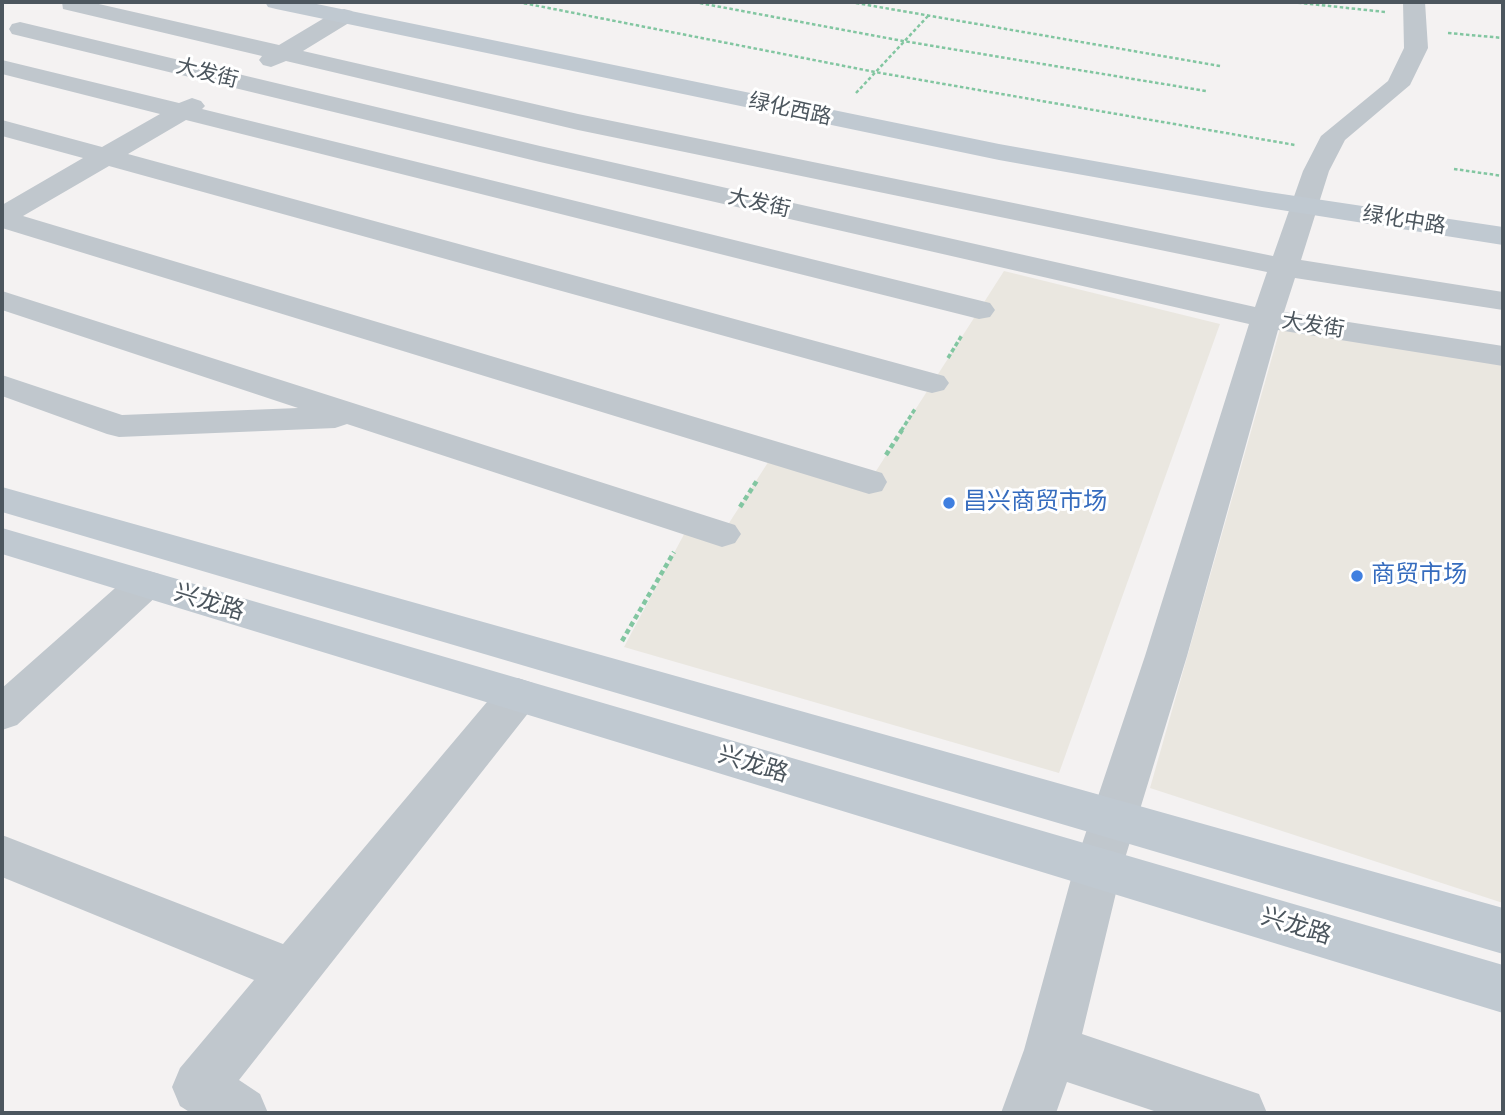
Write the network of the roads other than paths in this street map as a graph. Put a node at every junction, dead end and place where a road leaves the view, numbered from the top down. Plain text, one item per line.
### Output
1 (276, 2) edge
2 (71, 4) dead end
3 (343, 9) edge
4 (1415, 16) edge
5 (20, 29) dead end
6 (283, 53) junction
7 (2, 67) edge
8 (236, 81) junction
9 (180, 113) junction
10 (2, 128) edge
11 (105, 155) junction
12 (1308, 199) junction
13 (2, 218) edge
14 (1503, 220) edge
15 (1503, 236) edge
16 (1284, 267) junction
17 (2, 300) edge
18 (1503, 301) edge
19 (979, 310) dead end
20 (1266, 319) junction
21 (1503, 356) edge
22 (932, 383) dead end
23 (2, 385) edge
24 (360, 416) junction
25 (869, 482) dead end
26 (2, 499) edge
27 (722, 534) road end
28 (2, 541) edge
29 (145, 584) junction
30 (518, 695) junction
31 (2, 713) edge
32 (1114, 819) junction
33 (2, 856) edge
34 (1098, 868) junction
35 (1503, 931) edge
36 (293, 972) junction
37 (1503, 989) edge
38 (1051, 1050) junction
39 (241, 1113) edge
40 (1029, 1113) edge
41 (1240, 1113) edge

1 - 3 main road, 绿化西路
2 - 6 street
3 - 6 street
3 - 12 main road, 绿化西路
3 - 12 main road, 绿化西路
4 - 12 street
5 - 8 street, 大发街
6 - 8 street
6 - 16 street
7 - 9 street
8 - 9 street
8 - 20 street, 大发街
9 - 11 street
9 - 19 street
10 - 11 street
11 - 13 street
11 - 22 street
12 - 14 main road, 绿化中路
12 - 15 main road, 绿化中路
12 - 16 street
13 - 25 street
16 - 18 street
16 - 20 street
17 - 24 street
20 - 21 street, 大发街
20 - 32 street
23 - 24 street
24 - 27 street
26 - 32 main road, 兴龙路
28 - 29 main road, 兴龙路
29 - 30 main road, 兴龙路
29 - 31 street
30 - 34 main road, 兴龙路
30 - 36 street
32 - 34 street
32 - 35 main road, 兴龙路
33 - 36 street
34 - 37 main road, 兴龙路
34 - 38 street
36 - 39 street
38 - 40 street
38 - 41 street

